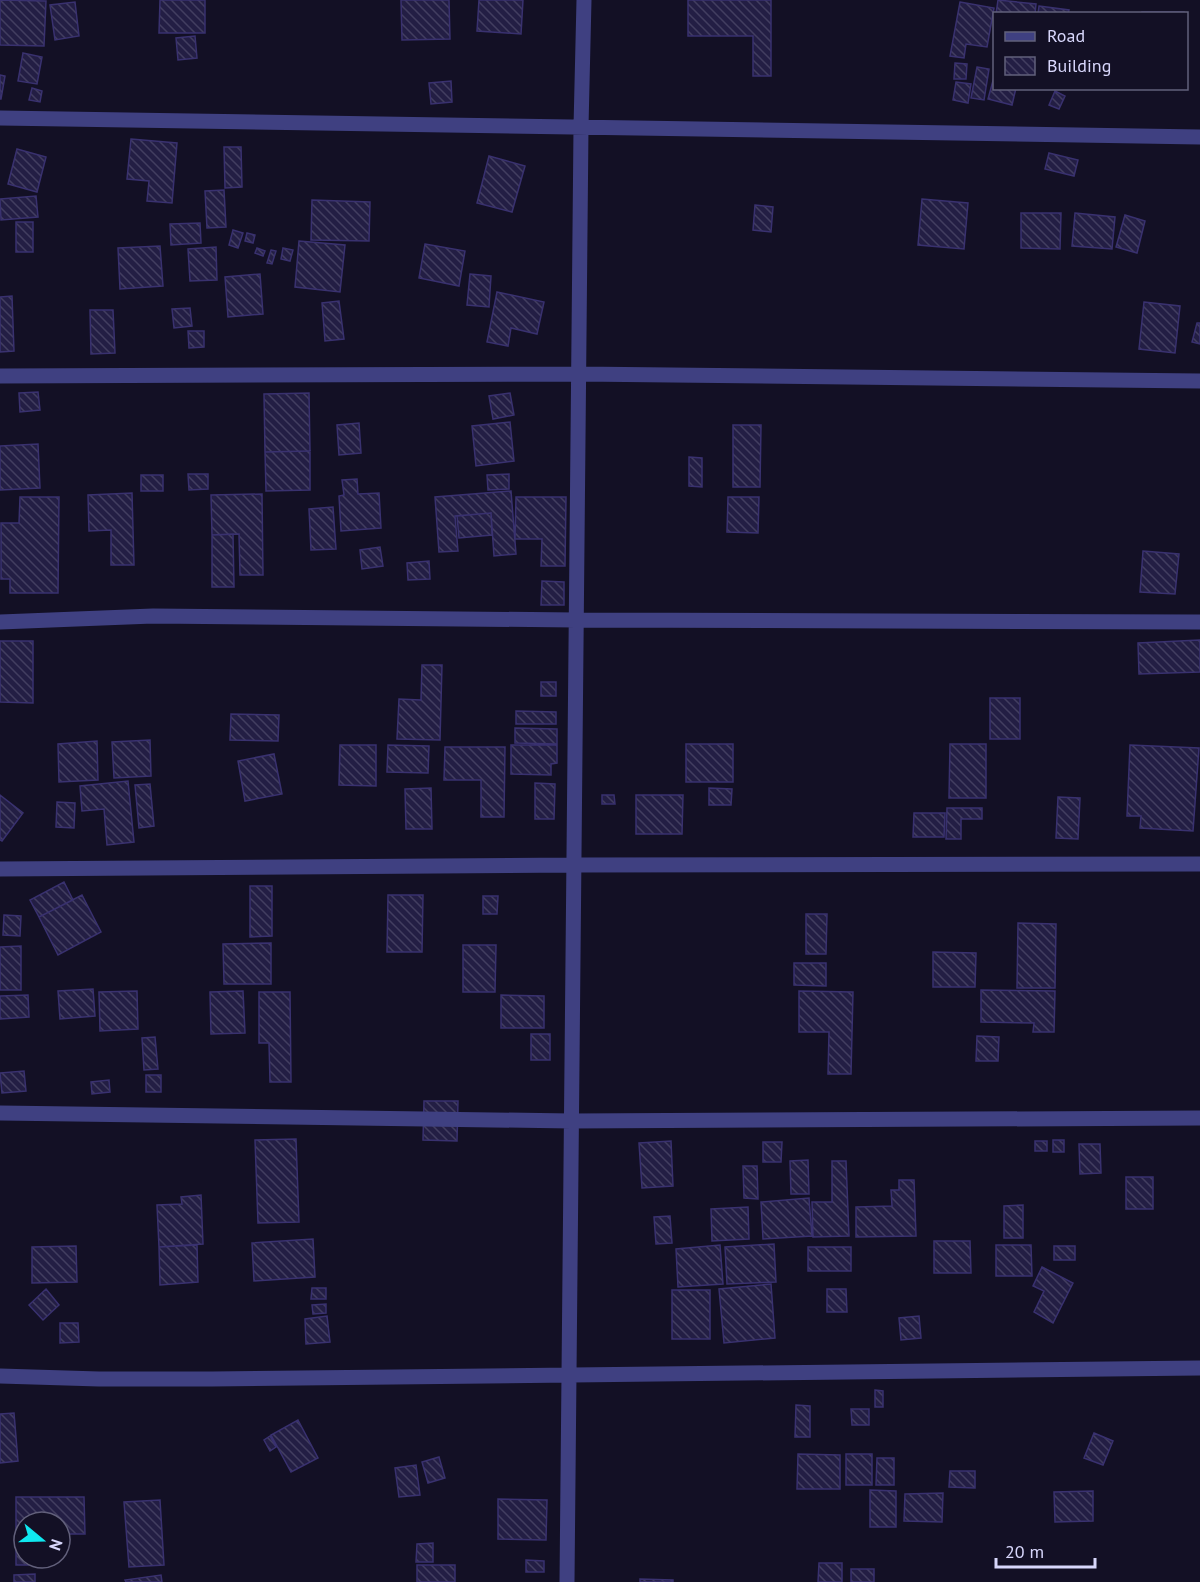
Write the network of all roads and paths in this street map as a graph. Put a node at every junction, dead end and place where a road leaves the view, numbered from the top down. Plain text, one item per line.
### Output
1 (584, 0) edge
2 (0, 118) edge
3 (581, 127) junction
4 (1200, 137) edge
5 (579, 374) junction
6 (0, 376) edge
7 (1200, 381) edge
8 (576, 620) junction
9 (0, 622) edge
10 (1200, 622) edge
11 (1200, 864) edge
12 (574, 865) junction
13 (0, 869) edge
14 (0, 1113) edge
15 (1200, 1118) edge
16 (572, 1121) junction
17 (1200, 1368) edge
18 (569, 1374) junction
19 (0, 1377) edge
20 (567, 1582) edge

1 - 3 street
2 - 3 street
3 - 4 street
3 - 5 street
5 - 6 street
5 - 7 street
5 - 8 street
8 - 9 street
8 - 10 street
8 - 12 street
11 - 12 street
12 - 13 street
12 - 16 street
14 - 16 street
15 - 16 street
16 - 18 street
17 - 18 street
18 - 19 street
18 - 20 street

